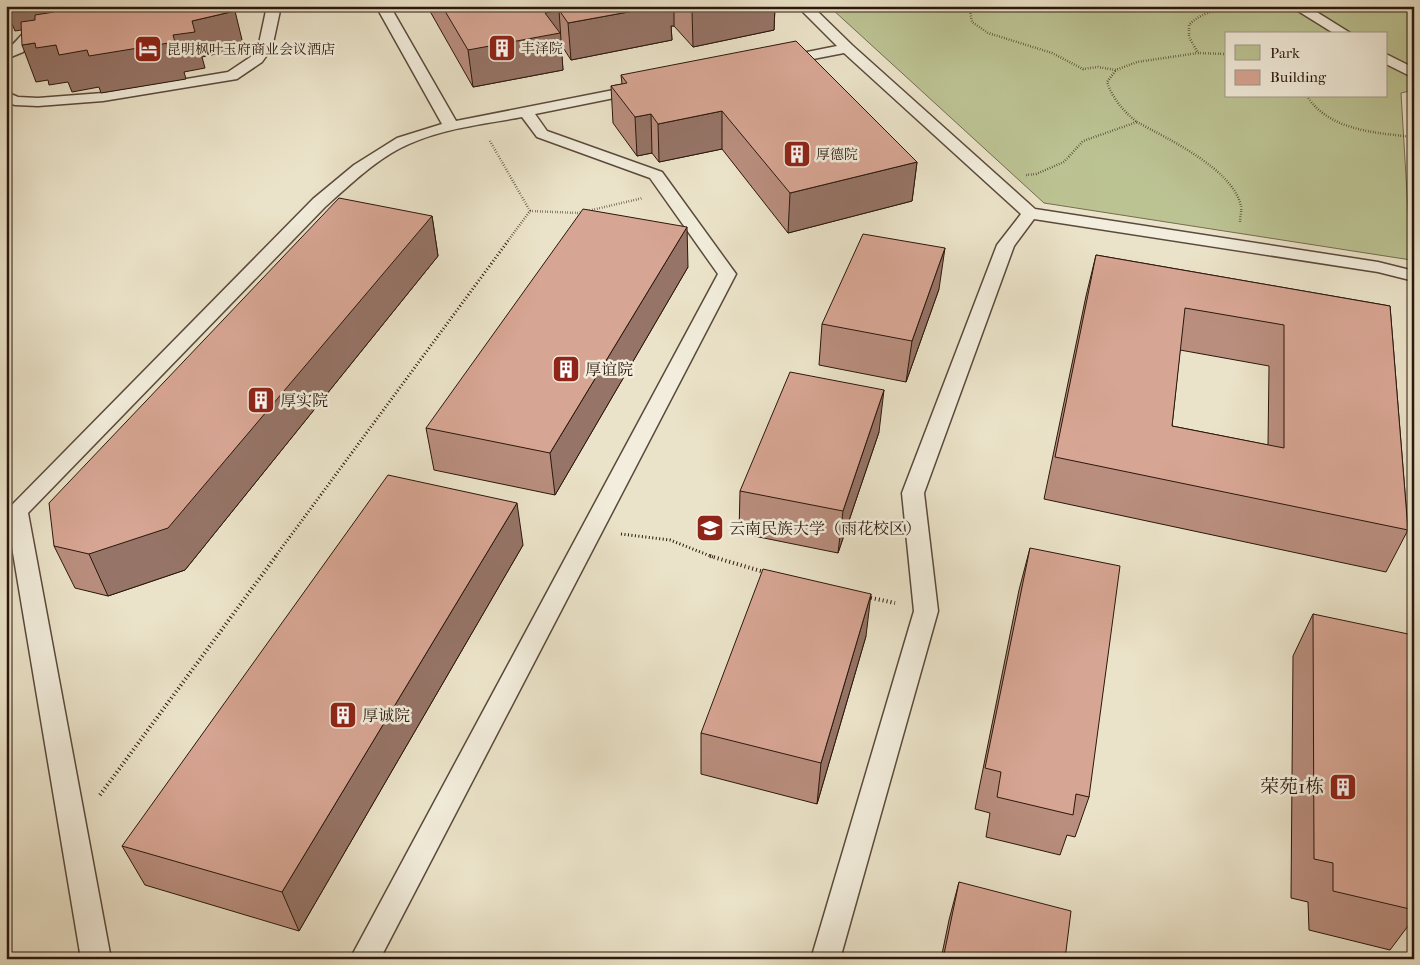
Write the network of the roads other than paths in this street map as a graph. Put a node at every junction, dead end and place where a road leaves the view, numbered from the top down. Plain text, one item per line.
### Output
1 (274, 6) edge
2 (383, 6) edge
3 (804, 6) edge
4 (1301, 8) edge
5 (33, 31) edge
6 (1342, 32) edge
7 (847, 48) junction
8 (6, 55) edge
9 (1388, 59) edge
10 (770, 64) edge
11 (1414, 74) edge
12 (653, 87) edge
13 (6, 96) edge
14 (526, 112) junction
15 (451, 126) junction
16 (1030, 213) junction
17 (1414, 276) edge
18 (96, 959) edge
19 (364, 959) edge
20 (825, 959) edge

1 - 13 lane
2 - 15 lane
3 - 7 lane
4 - 6 lane
5 - 8 lane
7 - 10 lane
7 - 16 lane
9 - 11 lane
12 - 14 lane
14 - 15 lane
14 - 19 lane
15 - 18 lane
16 - 17 lane
16 - 20 lane

